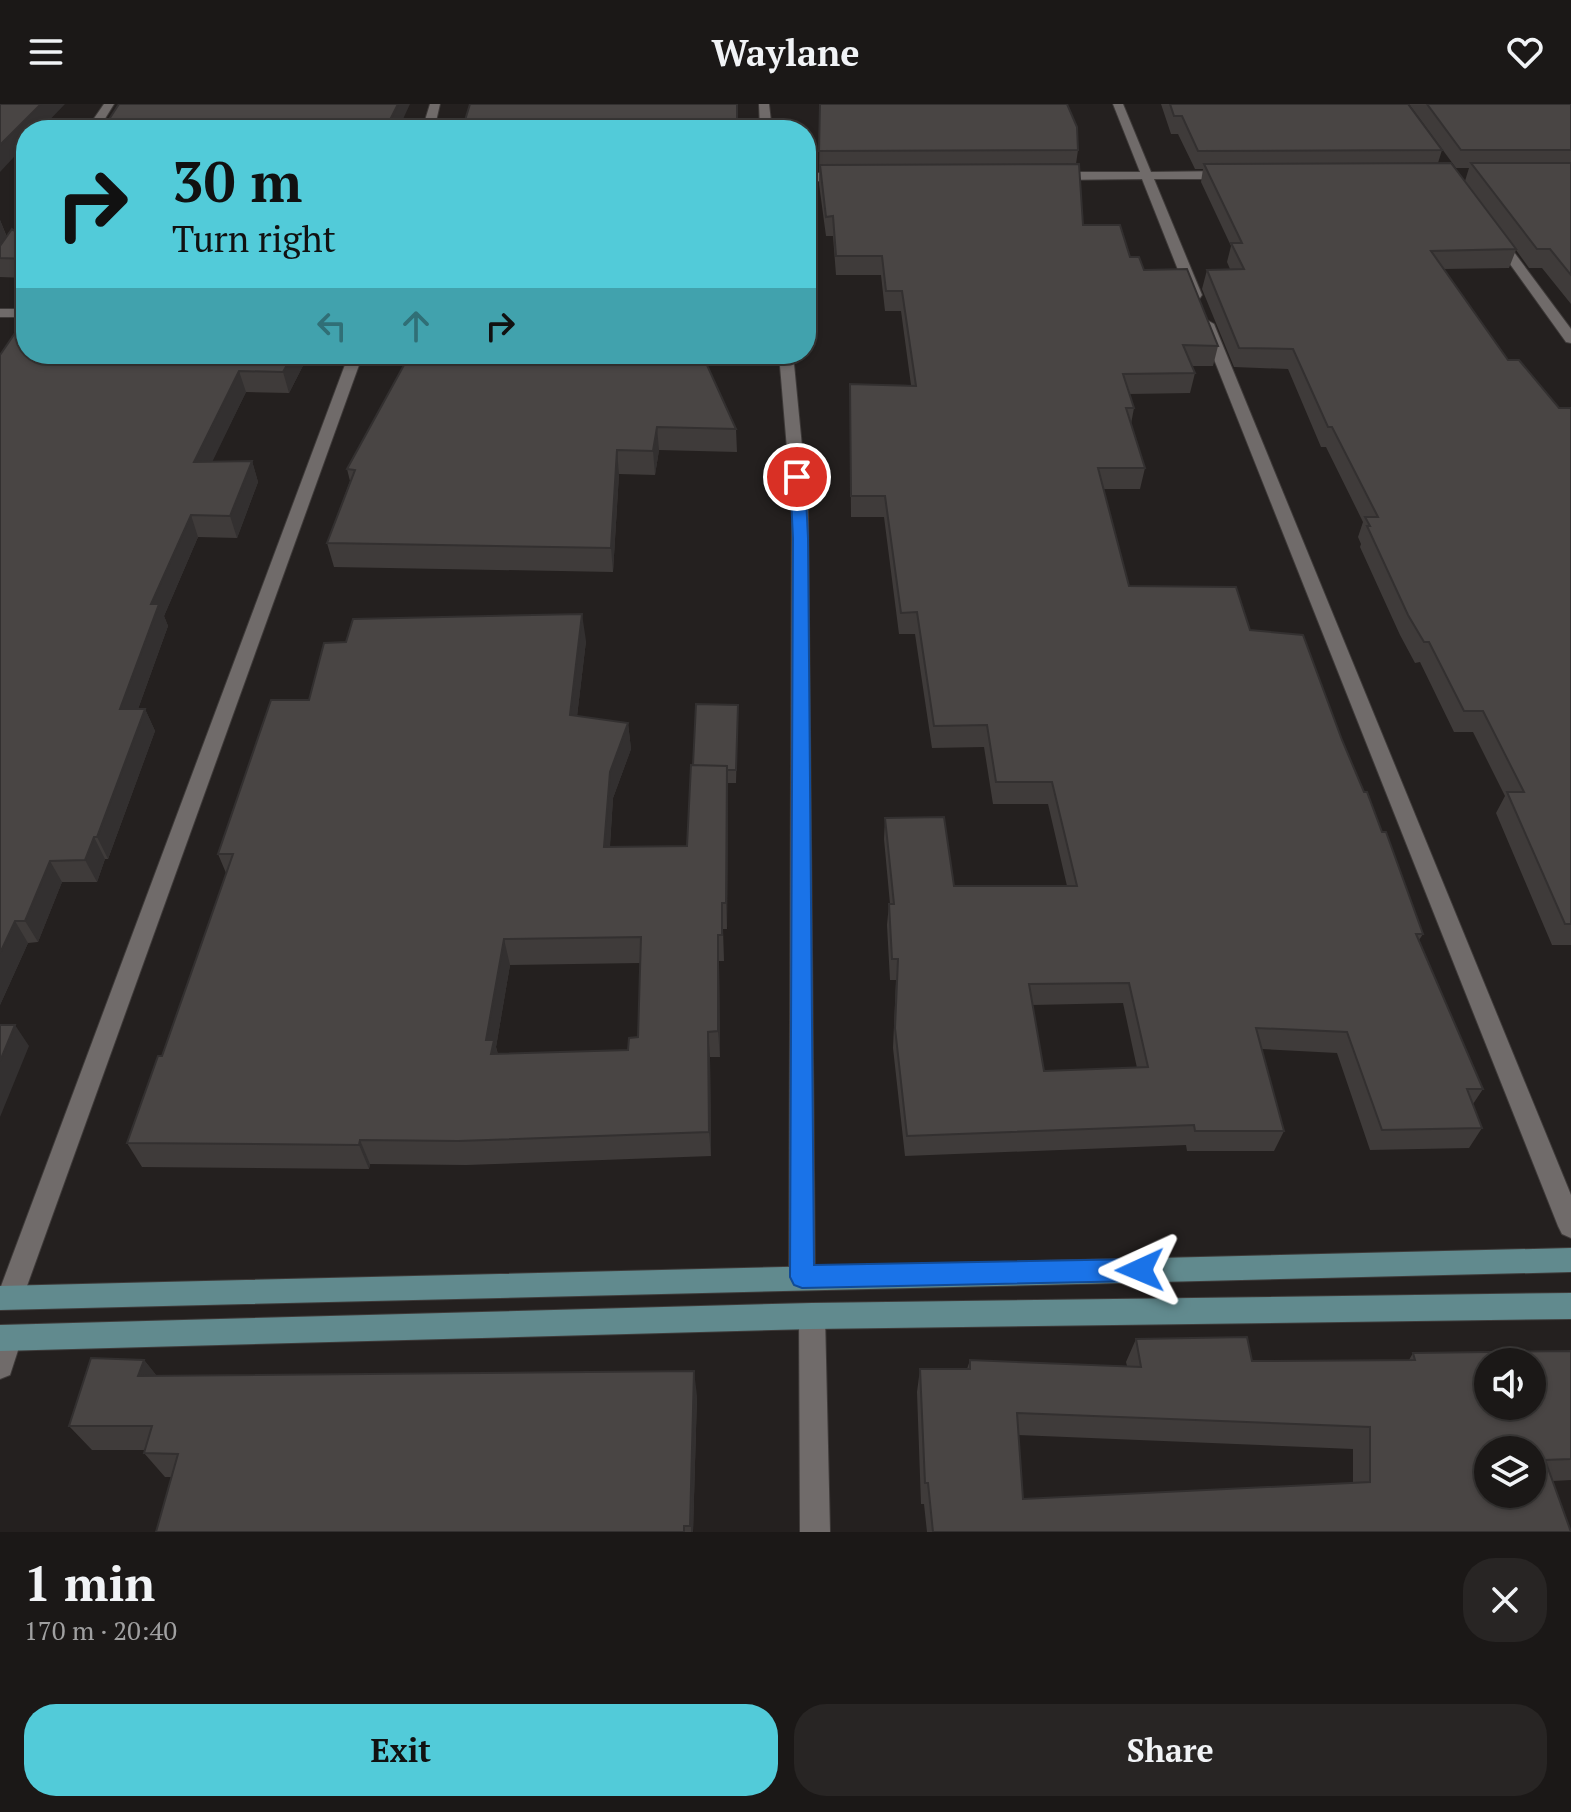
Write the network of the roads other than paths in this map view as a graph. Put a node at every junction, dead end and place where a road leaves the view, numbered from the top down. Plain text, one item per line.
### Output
1 (1118, 104) edge
2 (1243, 175) edge
3 (1039, 176) edge
4 (1147, 176) junction
5 (816, 177) edge
6 (868, 177) edge
7 (1487, 225) edge
8 (16, 239) edge
9 (0, 262) edge
10 (1571, 339) edge
11 (352, 364) edge
12 (787, 364) edge
13 (1571, 1226) edge
14 (1571, 1260) edge
15 (802, 1277) junction
16 (5, 1298) edge
17 (1571, 1306) edge
18 (812, 1316) junction
19 (5, 1338) edge
20 (0, 1366) edge
21 (815, 1532) edge

1 - 4 street
2 - 4 street
3 - 4 street
4 - 13 street
5 - 6 street
7 - 10 street
8 - 9 street
11 - 16 street
12 - 15 street
14 - 15 street
15 - 16 street
17 - 18 street
18 - 19 street
18 - 21 street
19 - 20 street

